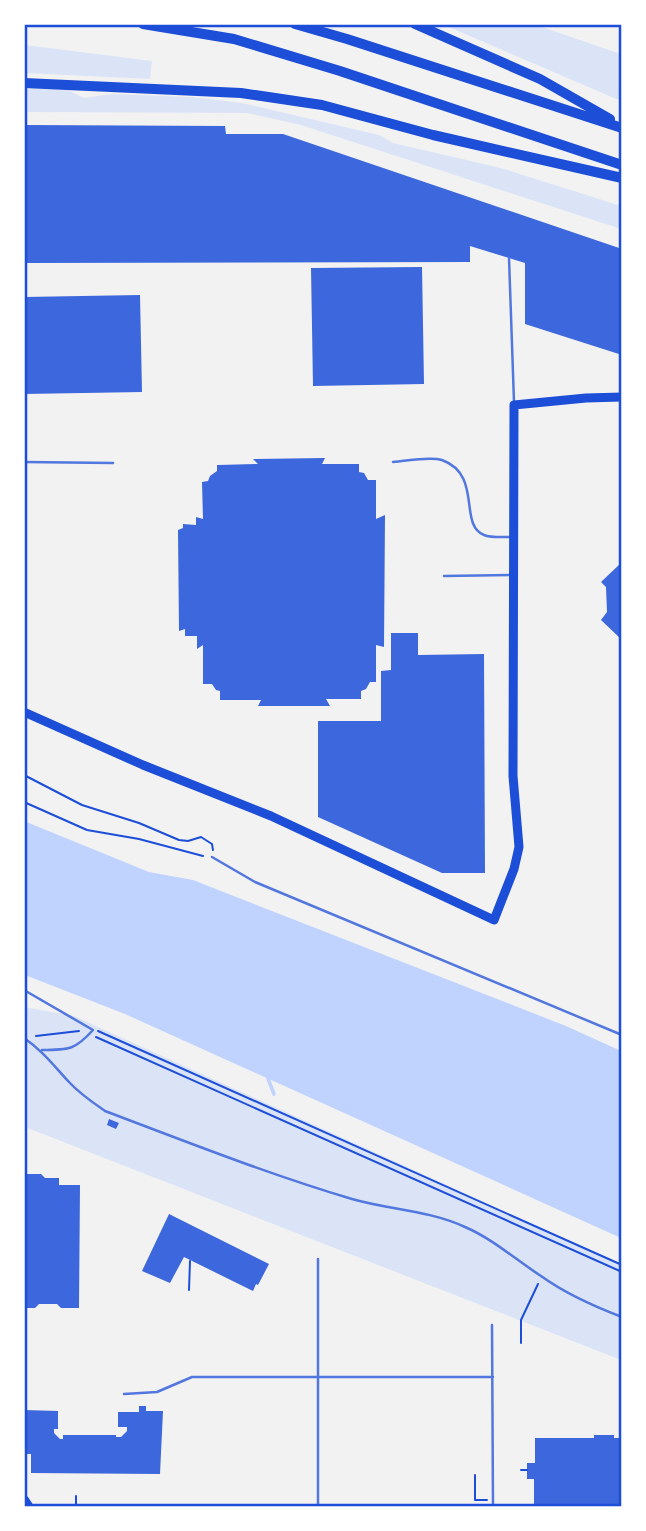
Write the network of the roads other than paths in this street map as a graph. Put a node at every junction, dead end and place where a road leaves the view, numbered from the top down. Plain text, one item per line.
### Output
1 (143, 24) edge
2 (295, 24) edge
3 (415, 24) edge
4 (24, 83) edge
5 (621, 127) edge
6 (621, 166) edge
7 (621, 178) edge
8 (509, 258) dead end
9 (621, 397) edge
10 (514, 405) junction
11 (24, 462) edge
12 (393, 462) dead end
13 (113, 463) dead end
14 (514, 537) junction
15 (514, 575) junction
16 (444, 576) dead end
17 (24, 712) edge
18 (212, 857) road end
19 (24, 990) edge
20 (621, 1035) edge
21 (24, 1038) edge
22 (42, 1050) junction
23 (318, 1259) dead end
24 (621, 1317) edge
25 (492, 1325) dead end
26 (318, 1377) junction
27 (493, 1377) junction
28 (124, 1394) dead end
29 (24, 1500) edge
30 (28, 1507) edge
31 (318, 1507) edge
32 (493, 1507) edge

1 - 6 highway
2 - 5 highway
3 - 5 highway
4 - 7 highway
8 - 10 lane
9 - 10 main road
10 - 14 main road
11 - 13 lane
12 - 14 lane
14 - 15 main road
15 - 16 lane
15 - 17 main road
18 - 20 lane
19 - 22 lane
21 - 22 lane
22 - 24 lane
23 - 26 lane
25 - 27 lane
26 - 27 lane
26 - 28 lane
26 - 31 lane
27 - 32 lane
29 - 30 main road

